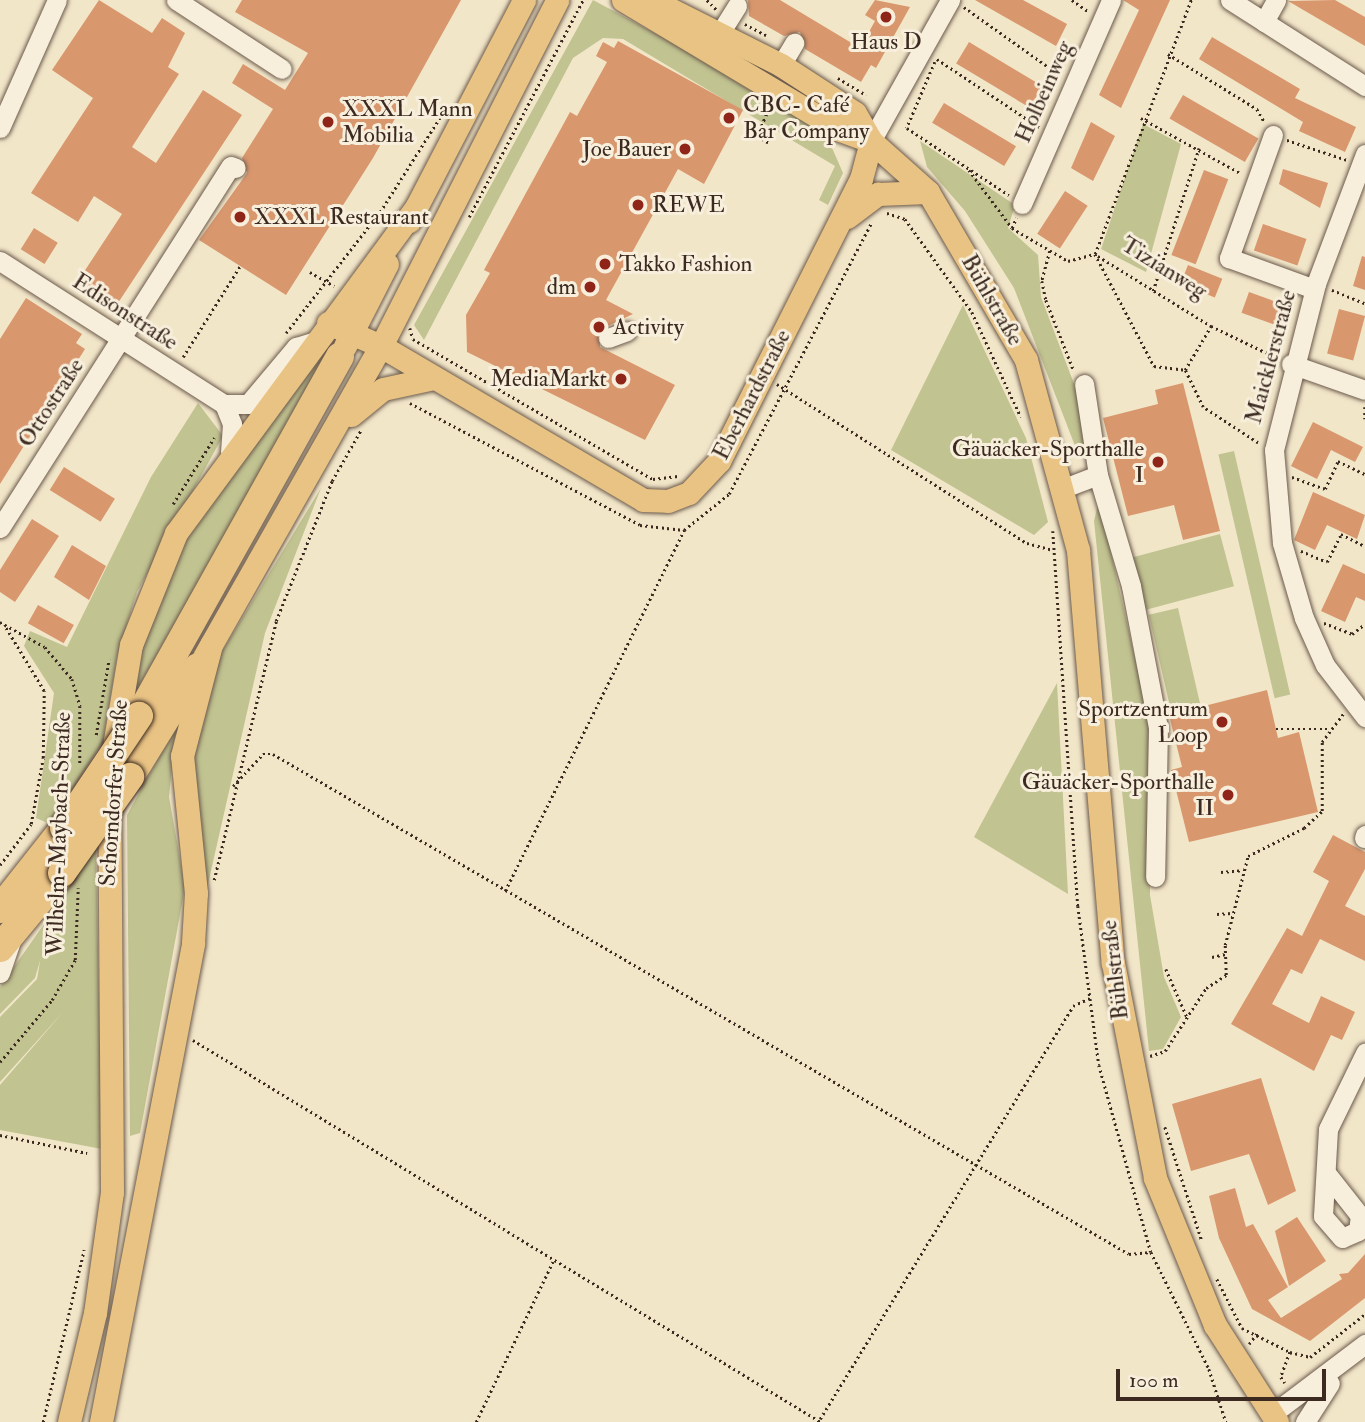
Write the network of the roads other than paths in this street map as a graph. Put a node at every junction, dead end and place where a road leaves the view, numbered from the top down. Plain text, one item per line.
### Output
1 (57, 0) edge
2 (176, 0) edge
3 (524, 0) edge
4 (557, 0) edge
5 (623, 0) edge
6 (652, 0) edge
7 (1111, 0) edge
8 (1230, 0) edge
9 (1276, 0) edge
10 (199, 6) edge
11 (737, 6) dead end
12 (957, 8) edge
13 (1264, 22) junction
14 (720, 33) junction
15 (794, 43) dead end
16 (780, 65) junction
17 (282, 69) dead end
18 (1365, 86) edge
19 (0, 128) edge
20 (1273, 135) road end
21 (871, 141) junction
22 (1363, 159) edge
23 (236, 168) dead end
24 (928, 192) junction
25 (1022, 204) road end
26 (416, 207) junction
27 (838, 227) junction
28 (0, 261) edge
29 (1315, 287) junction
30 (328, 323) junction
31 (627, 331) dead end
32 (608, 338) dead end
33 (121, 340) junction
34 (312, 342) junction
35 (346, 344) junction
36 (381, 346) junction
37 (1291, 364) junction
38 (434, 378) junction
39 (1084, 384) dead end
40 (1365, 390) edge
41 (224, 404) junction
42 (330, 438) junction
43 (230, 452) junction
44 (1098, 475) junction
45 (1064, 488) junction
46 (0, 528) edge
47 (205, 656) junction
48 (1359, 711) edge
49 (1155, 877) dead end
50 (0, 909) edge
51 (7, 941) edge
52 (0, 973) edge
53 (1365, 1053) edge
54 (1358, 1086) edge
55 (1327, 1174) dead end
56 (1362, 1347) edge
57 (1274, 1419) edge
58 (69, 1422) edge
59 (101, 1422) edge
60 (1305, 1422) edge

1 - 19 street
2 - 10 street
3 - 26 main road
4 - 36 main road
5 - 21 main road, Bühlstraße
6 - 14 main road, Bühlstraße
7 - 25 street, Holbeinweg
8 - 13 street
9 - 13 street
10 - 17 street
11 - 14 street
12 - 21 street, Eberhardstraße
13 - 18 street
14 - 16 main road, Bühlstraße
15 - 16 street
16 - 21 main road, Bühlstraße
20 - 29 street
21 - 24 main road, Bühlstraße
21 - 27 main road, Eberhardstraße
22 - 29 street, Maicklerstraße
23 - 33 street, Ottostraße
24 - 27 main road
24 - 45 main road, Bühlstraße
26 - 30 main road, Schorndorfer Straße
26 - 35 main road
27 - 38 main road, Eberhardstraße
28 - 33 street, Edisonstraße
29 - 37 street, Maicklerstraße
30 - 34 main road, Schorndorfer Straße
30 - 35 main road, Eberhardstraße
31 - 32 street
33 - 41 street, Edisonstraße
33 - 46 street, Ottostraße
34 - 41 street
34 - 43 main road, Schorndorfer Straße
35 - 36 main road, Eberhardstraße
35 - 50 highway, bridge
36 - 38 main road, Eberhardstraße
36 - 42 main road
37 - 40 street
37 - 48 street, Maicklerstraße
38 - 42 main road
39 - 44 street
41 - 43 street
42 - 47 main road
43 - 58 main road, Schorndorfer Straße
44 - 45 street
44 - 49 street
45 - 57 main road, Bühlstraße
47 - 51 highway, bridge
47 - 59 main road
51 - 52 street
53 - 54 street
54 - 55 street
56 - 57 street
56 - 60 street

